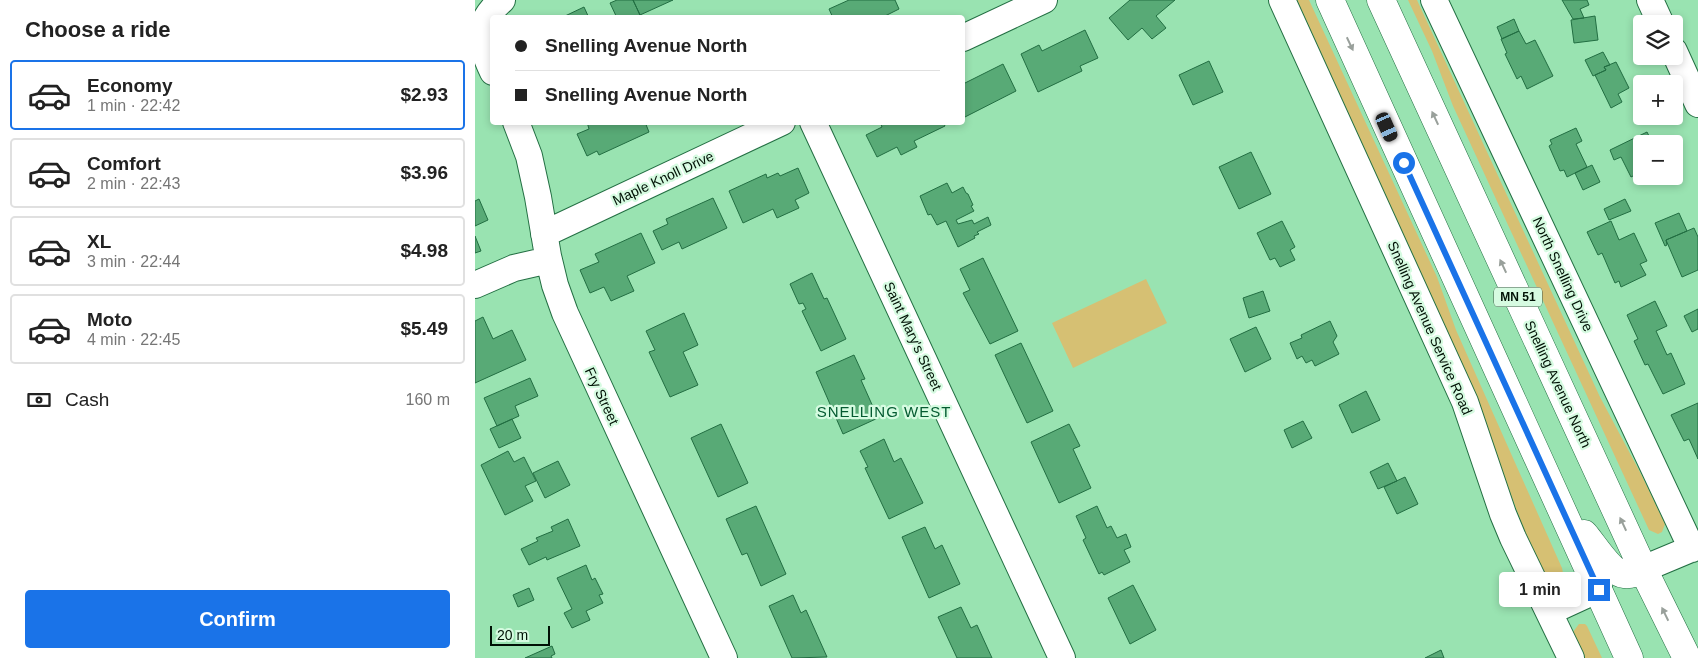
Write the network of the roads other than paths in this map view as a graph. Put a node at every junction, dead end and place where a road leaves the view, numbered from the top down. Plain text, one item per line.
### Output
1 (502, 0) edge
2 (1044, 0) edge
3 (1282, 0) edge
4 (1330, 0) edge
5 (1381, 0) edge
6 (1434, 0) edge
7 (1650, 0) edge
8 (1657, 15) edge
9 (965, 37) edge
10 (490, 65) edge
11 (1680, 65) edge
12 (1698, 104) edge
13 (517, 125) edge
14 (775, 125) edge
15 (814, 125) edge
16 (544, 234) junction
17 (549, 260) junction
18 (475, 285) edge
19 (1564, 514) junction
20 (1695, 547) edge
21 (1643, 569) junction
22 (1599, 590) junction
23 (1549, 612) junction
24 (724, 658) edge
25 (1062, 658) edge
26 (1571, 658) edge
27 (1629, 658) edge
28 (1687, 658) edge

1 - 10 street
2 - 9 street
3 - 23 street, Snelling Avenue Service Road
4 -> 19 main road
21 -> 5 main road, Snelling Avenue North / MN 51
6 - 20 street, North Snelling Drive
7 - 8 street
11 - 12 street
13 - 16 street, Fry Street
14 - 16 street, Maple Knoll Drive
15 - 25 street, Saint Mary's Street
16 - 17 street, Fry Street
17 - 18 street
17 - 24 street, Fry Street
19 - 21 main road
19 - 22 main road
20 - 21 street
28 -> 21 main road, Snelling Avenue North / MN 51
22 - 23 street
22 - 27 main road
23 - 26 street, Snelling Avenue Service Road

